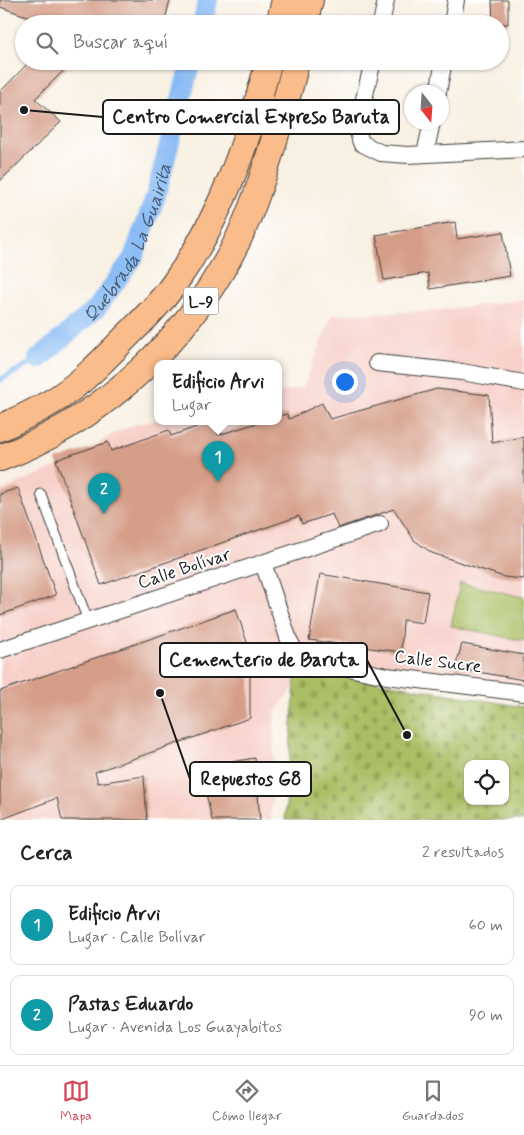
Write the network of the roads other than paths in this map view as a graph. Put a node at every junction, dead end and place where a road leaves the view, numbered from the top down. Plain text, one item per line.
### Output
1 (285, 0) edge
2 (310, 0) edge
3 (386, 0) edge
4 (456, 0) edge
5 (281, 15) edge
6 (306, 15) edge
7 (383, 15) edge
8 (454, 15) edge
9 (267, 70) edge
10 (293, 70) edge
11 (371, 70) edge
12 (442, 70) edge
13 (439, 85) edge
14 (430, 130) edge
15 (524, 149) edge
16 (425, 154) junction
17 (377, 363) dead end
18 (524, 383) edge
19 (0, 428) edge
20 (0, 458) edge
21 (40, 494) dead end
22 (380, 524) dead end
23 (263, 563) junction
24 (88, 621) junction
25 (0, 650) edge
26 (524, 693) edge

1 - 5 main road
2 - 6 main road
3 - 7 street
4 - 8 street
9 - 19 main road, L-9
10 - 20 main road, L-9
11 - 16 street
12 - 13 street
14 - 16 street
15 - 16 street
17 - 18 street
21 - 24 lane
22 - 23 street, Calle Bolívar
23 - 24 street, Calle Bolívar
23 - 26 street, Calle Sucre
24 - 25 street, Calle Bolívar

